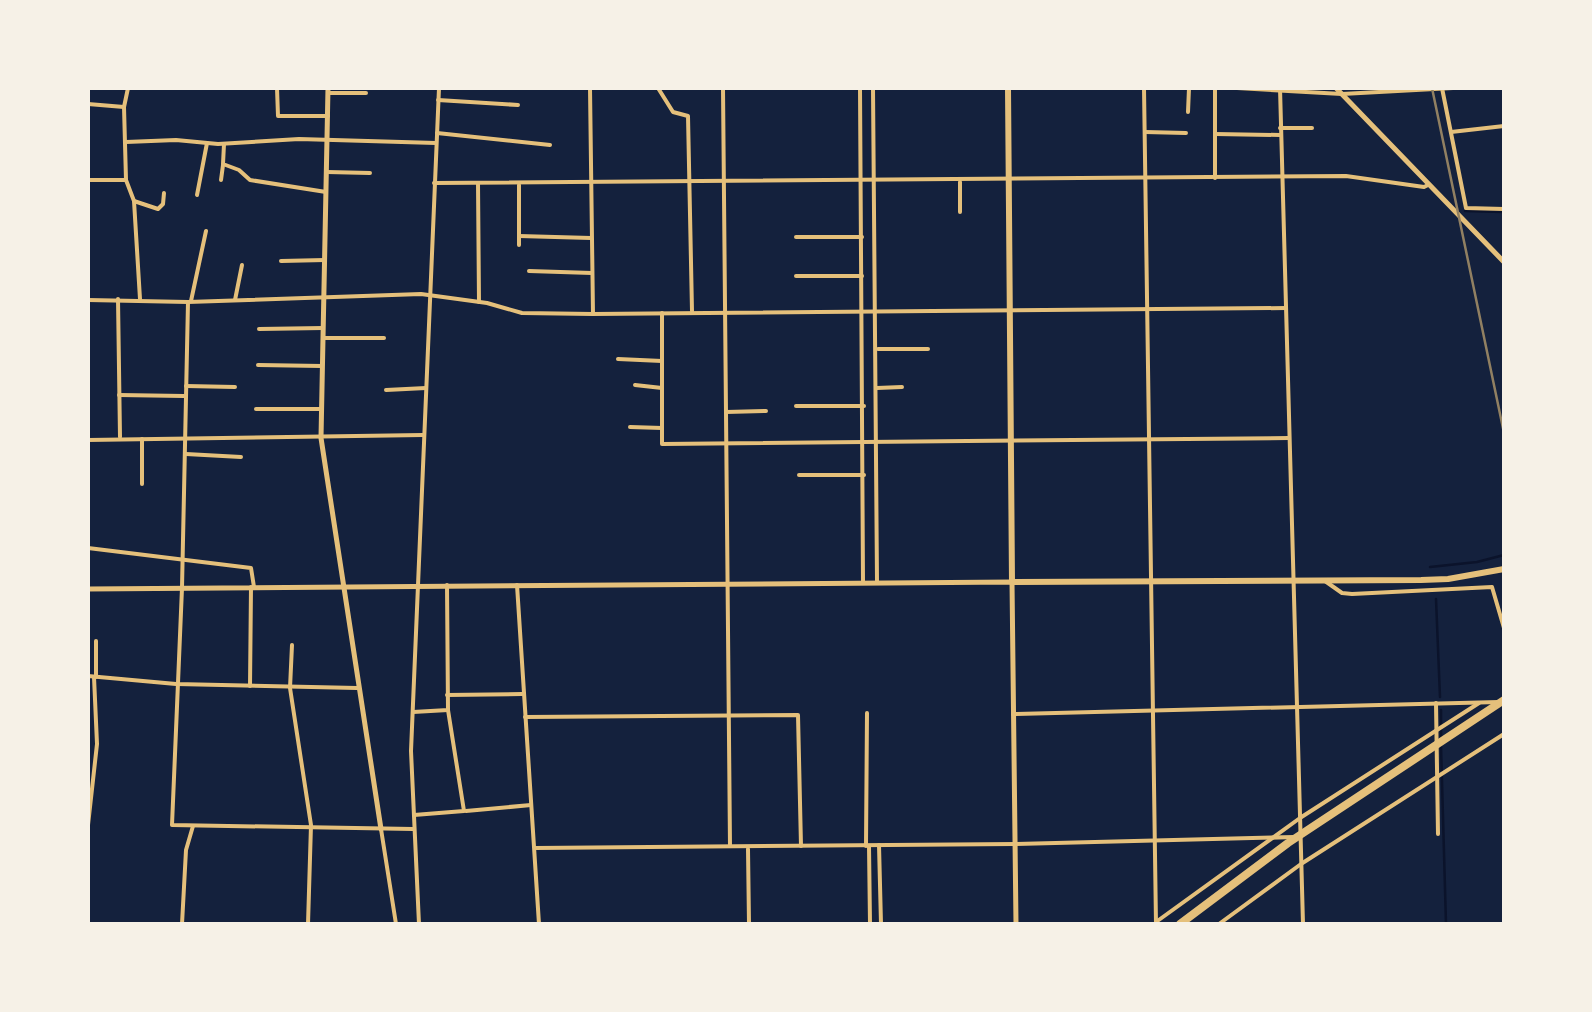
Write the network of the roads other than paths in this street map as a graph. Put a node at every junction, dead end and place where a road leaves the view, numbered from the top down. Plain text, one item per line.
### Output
1 (128, 88) edge
2 (277, 88) edge
3 (439, 88) edge
4 (590, 88) edge
5 (658, 88) edge
6 (723, 88) edge
7 (860, 88) edge
8 (874, 88) edge
9 (1008, 88) edge
10 (1144, 88) edge
11 (1189, 88) edge
12 (1214, 88) edge
13 (1237, 88) edge
14 (1336, 88) edge
15 (1442, 88) edge
16 (1453, 88) edge
17 (328, 90) edge
18 (1280, 90) edge
19 (1379, 90) edge
20 (366, 93) dead end
21 (1342, 94) junction
22 (438, 100) junction
23 (88, 104) edge
24 (518, 105) dead end
25 (124, 107) junction
26 (1188, 112) dead end
27 (328, 116) junction
28 (1504, 126) edge
29 (1280, 128) junction
30 (1312, 128) dead end
31 (437, 132) junction
32 (1145, 132) junction
33 (1451, 132) junction
34 (1186, 133) dead end
35 (1215, 134) junction
36 (1280, 135) junction
37 (327, 140) junction
38 (126, 142) junction
39 (207, 143) junction
40 (436, 143) junction
41 (224, 144) junction
42 (550, 145) dead end
43 (223, 164) junction
44 (327, 172) junction
45 (370, 173) dead end
46 (1281, 177) junction
47 (1215, 178) junction
48 (960, 179) junction
49 (1008, 179) junction
50 (1145, 179) junction
51 (88, 180) edge
52 (126, 180) junction
53 (220, 180) dead end
54 (868, 180) junction
55 (689, 182) junction
56 (724, 182) junction
57 (478, 183) junction
58 (519, 183) junction
59 (590, 183) junction
60 (434, 184) junction
61 (1429, 185) junction
62 (326, 192) junction
63 (164, 193) dead end
64 (197, 195) dead end
65 (134, 201) junction
66 (1504, 209) edge
67 (960, 212) dead end
68 (206, 231) dead end
69 (519, 236) junction
70 (796, 237) dead end
71 (862, 237) junction
72 (592, 238) junction
73 (520, 245) dead end
74 (325, 260) junction
75 (280, 261) dead end
76 (1504, 262) edge
77 (242, 264) dead end
78 (529, 271) dead end
79 (592, 273) junction
80 (796, 276) dead end
81 (862, 276) junction
82 (430, 294) junction
83 (324, 296) junction
84 (118, 299) junction
85 (140, 299) junction
86 (88, 300) edge
87 (235, 300) junction
88 (189, 302) junction
89 (479, 302) junction
90 (1148, 308) junction
91 (1286, 308) junction
92 (1010, 310) junction
93 (869, 311) junction
94 (725, 312) junction
95 (662, 313) junction
96 (692, 313) junction
97 (592, 314) junction
98 (324, 328) junction
99 (259, 329) dead end
100 (323, 338) junction
101 (384, 338) dead end
102 (928, 349) dead end
103 (876, 350) junction
104 (618, 359) dead end
105 (662, 361) junction
106 (258, 364) dead end
107 (322, 366) junction
108 (635, 385) dead end
109 (186, 386) junction
110 (236, 387) dead end
111 (902, 387) dead end
112 (426, 388) junction
113 (662, 388) junction
114 (877, 388) junction
115 (386, 390) dead end
116 (119, 395) junction
117 (186, 396) junction
118 (796, 406) dead end
119 (864, 406) junction
120 (256, 409) dead end
121 (322, 409) junction
122 (766, 410) dead end
123 (726, 412) junction
124 (630, 427) dead end
125 (662, 428) junction
126 (424, 436) junction
127 (120, 437) junction
128 (142, 438) junction
129 (185, 438) junction
130 (321, 438) junction
131 (1289, 438) junction
132 (88, 440) edge
133 (1011, 440) junction
134 (1148, 440) junction
135 (871, 442) junction
136 (727, 443) junction
137 (185, 454) junction
138 (241, 457) dead end
139 (799, 475) dead end
140 (864, 475) junction
141 (142, 484) dead end
142 (88, 548) edge
143 (182, 561) junction
144 (1504, 569) edge
145 (1293, 580) junction
146 (871, 581) junction
147 (1325, 581) junction
148 (729, 582) junction
149 (1012, 582) junction
150 (1149, 582) junction
151 (447, 585) junction
152 (517, 585) junction
153 (343, 586) junction
154 (418, 586) junction
155 (253, 587) junction
156 (182, 588) junction
157 (88, 589) edge
158 (1504, 628) edge
159 (96, 641) dead end
160 (292, 646) dead end
161 (92, 677) edge
162 (176, 684) junction
163 (250, 686) junction
164 (290, 688) junction
165 (358, 688) junction
166 (524, 694) junction
167 (447, 695) junction
168 (1504, 701) edge
169 (1480, 702) junction
170 (1436, 703) junction
171 (1296, 709) junction
172 (448, 710) junction
173 (413, 712) junction
174 (1150, 712) junction
175 (868, 713) dead end
176 (1014, 714) junction
177 (730, 716) junction
178 (525, 718) junction
179 (1436, 732) junction
180 (1504, 734) edge
181 (88, 735) edge
182 (96, 736) junction
183 (1437, 776) junction
184 (531, 804) junction
185 (464, 811) junction
186 (414, 815) junction
187 (1300, 818) junction
188 (88, 825) edge
189 (193, 826) junction
190 (311, 828) junction
191 (414, 828) junction
192 (381, 829) junction
193 (1438, 834) dead end
194 (1300, 837) junction
195 (1277, 838) junction
196 (1154, 841) junction
197 (1015, 844) junction
198 (730, 846) junction
199 (801, 846) junction
200 (872, 846) junction
201 (748, 847) junction
202 (534, 848) junction
203 (1301, 864) junction
204 (1156, 923) edge
205 (182, 924) edge
206 (308, 924) edge
207 (396, 924) edge
208 (419, 924) edge
209 (539, 924) edge
210 (749, 924) edge
211 (870, 924) edge
212 (881, 924) edge
213 (1016, 924) edge
214 (1180, 924) edge
215 (1218, 924) edge
216 (1303, 924) edge

1 - 25 street
2 - 27 street
3 - 22 street
4 - 59 street
5 - 55 street
6 - 56 street
7 - 54 street
8 - 54 street
9 - 49 highway
10 - 32 street
11 - 26 street
12 - 35 street
13 - 18 street
14 - 21 street
15 - 16 street
15 - 19 street
15 - 33 street
17 - 20 street
17 - 27 street
18 - 21 street
18 - 29 street
19 - 21 street
21 - 61 street
22 - 24 street
22 - 31 street
23 - 25 street
25 - 38 street
27 - 37 street
28 - 33 street
29 - 30 street
29 - 36 street
31 - 40 street
31 - 42 street
32 - 34 street
32 - 50 street
33 - 66 street
35 - 36 street
35 - 47 street
36 - 46 street
37 - 40 street
37 - 41 street
37 - 44 street
38 - 39 street
38 - 52 street
39 - 41 street
39 - 64 street
40 - 60 street
41 - 43 street
43 - 53 street
43 - 62 street
44 - 45 street
44 - 62 street
46 - 47 street
46 - 61 street
46 - 91 street
47 - 50 street
48 - 49 street
48 - 54 street
48 - 67 street
49 - 50 street
49 - 92 highway
50 - 90 street
51 - 52 street
52 - 65 street
54 - 56 street
54 - 71 street
54 - 93 street
55 - 56 street
55 - 59 street
55 - 96 street
56 - 94 street
57 - 58 street
57 - 60 street
57 - 89 street
58 - 59 street
58 - 69 street
59 - 72 street
60 - 82 street
61 - 76 street
62 - 74 street
63 - 65 street
65 - 85 street
68 - 88 street
69 - 72 street
69 - 73 street
70 - 71 street
71 - 81 street
72 - 79 street
74 - 75 street
74 - 83 street
77 - 87 street
78 - 79 street
79 - 97 street
80 - 81 street
81 - 93 street
82 - 83 street
82 - 89 street
82 - 112 street
83 - 87 street
83 - 98 street
84 - 85 street
84 - 86 street
84 - 116 street
85 - 88 street
87 - 88 street
88 - 109 street
89 - 97 street
90 - 91 street
90 - 92 street
90 - 134 street
91 - 131 street
92 - 93 street
92 - 133 highway
93 - 94 street
93 - 103 street
93 - 119 street
94 - 96 street
94 - 123 street
95 - 96 street
95 - 97 street
95 - 105 street
98 - 99 street
98 - 100 street
100 - 101 street
100 - 107 street
102 - 103 street
103 - 114 street
104 - 105 street
105 - 113 street
106 - 107 street
107 - 121 street
108 - 113 street
109 - 110 street
109 - 117 street
111 - 114 street
112 - 115 street
112 - 126 street
113 - 125 street
114 - 135 street
116 - 117 street
116 - 127 street
117 - 129 street
118 - 119 street
119 - 135 street
120 - 121 street
121 - 130 street
122 - 123 street
123 - 136 street
124 - 125 street
125 - 136 street
126 - 130 street
126 - 154 street
127 - 128 street
127 - 132 street
128 - 129 street
128 - 141 street
129 - 130 street
129 - 137 street
130 - 153 street
131 - 134 street
131 - 145 street
133 - 134 street
133 - 135 street
133 - 149 highway
134 - 150 street
135 - 136 street
135 - 140 street
135 - 146 street
136 - 148 street
137 - 138 street
137 - 143 street
139 - 140 street
140 - 146 street
142 - 143 street
143 - 155 street
143 - 156 street
144 - 147 highway
145 - 147 highway
145 - 150 highway
145 - 171 street
146 - 148 street
146 - 149 street
147 - 158 street
148 - 152 street
148 - 177 street
149 - 150 highway
149 - 176 street
150 - 174 street
151 - 152 street
151 - 154 street
151 - 167 street
152 - 166 street
153 - 154 street
153 - 155 street
153 - 165 street
154 - 173 street
155 - 156 street
155 - 163 street
156 - 157 street
156 - 162 street
159 - 161 street
160 - 164 street
161 - 162 street
161 - 182 street
162 - 163 street
162 - 189 street
163 - 164 street
164 - 165 street
164 - 190 street
165 - 192 street
166 - 167 street
166 - 178 street
167 - 172 street
168 - 169 street
168 - 214 highway
169 - 170 street
169 - 179 street
170 - 171 street
170 - 179 street
171 - 174 street
171 - 187 street
172 - 173 street
172 - 185 street
173 - 186 street
174 - 176 street
174 - 196 street
175 - 200 street
176 - 197 street
177 - 178 street
177 - 198 street
177 - 199 street
178 - 184 street
179 - 183 street
179 - 187 street
180 - 183 street
181 - 182 street
182 - 188 street
183 - 193 street
183 - 203 street
184 - 185 street
184 - 202 street
185 - 186 street
186 - 191 street
187 - 194 street
187 - 195 street
189 - 190 street
189 - 205 street
190 - 192 street
190 - 206 street
191 - 192 street
191 - 208 street
192 - 207 street
194 - 195 street
194 - 203 street
195 - 196 street
195 - 204 street
196 - 197 street
196 - 204 street
197 - 200 street
197 - 213 street
198 - 201 street
198 - 202 street
199 - 200 street
199 - 201 street
200 - 211 street
200 - 212 street
201 - 210 street
202 - 209 street
203 - 215 street
203 - 216 street

